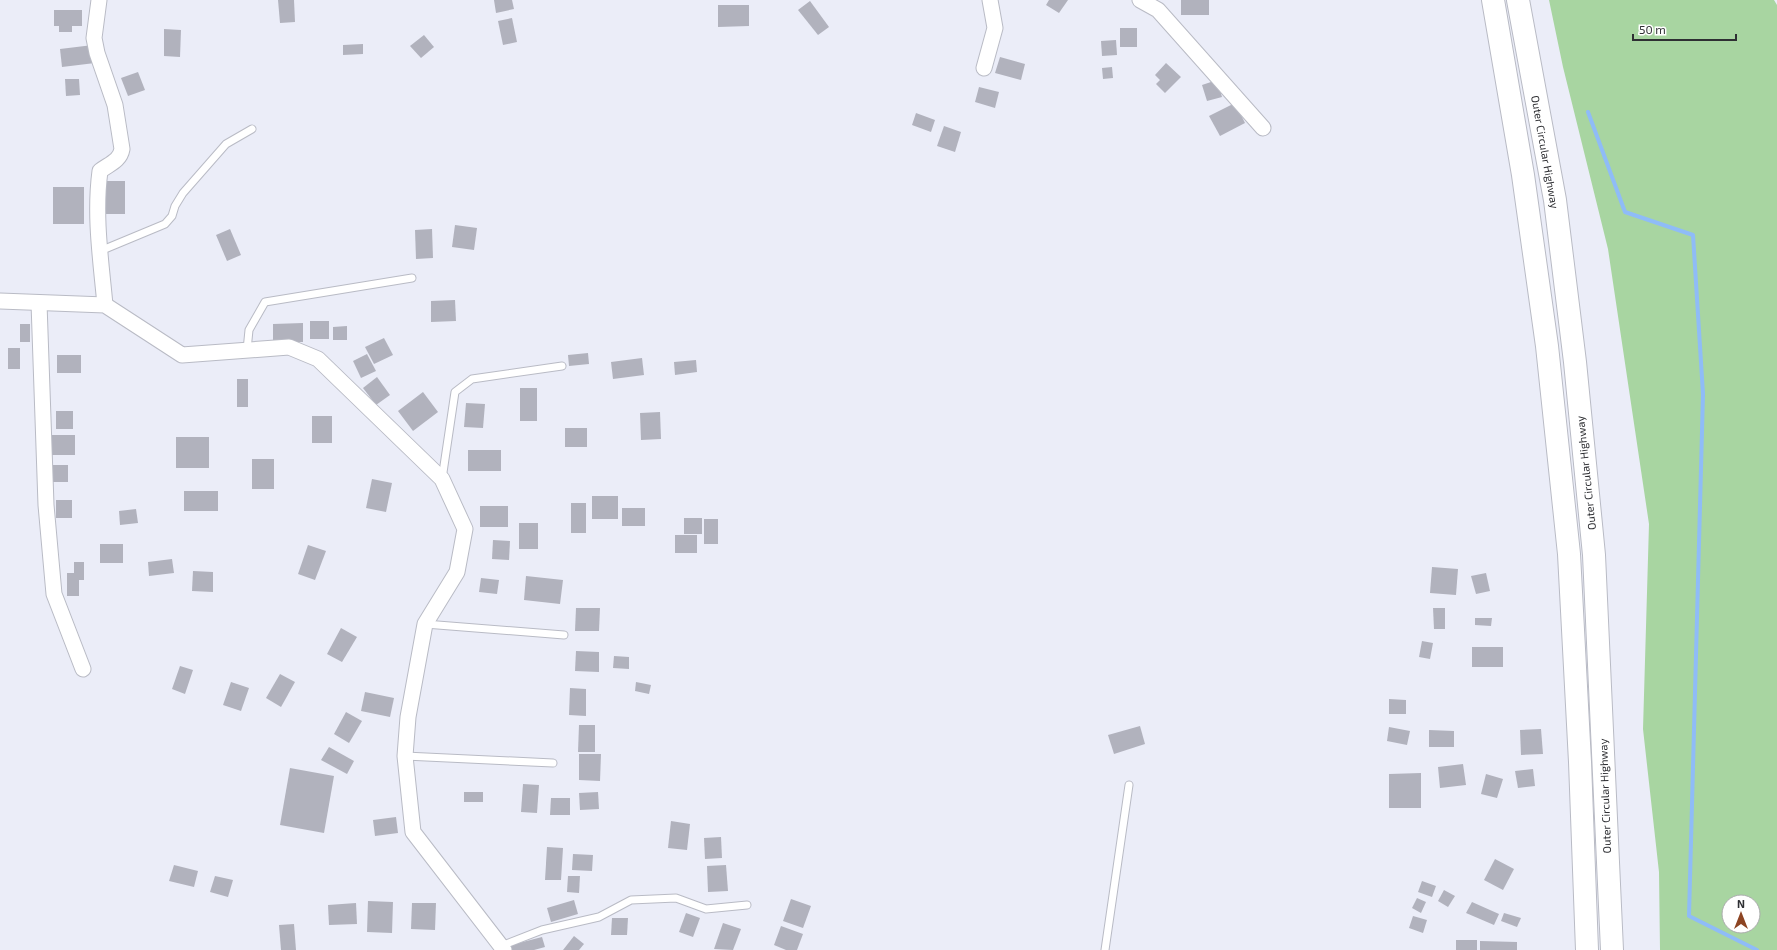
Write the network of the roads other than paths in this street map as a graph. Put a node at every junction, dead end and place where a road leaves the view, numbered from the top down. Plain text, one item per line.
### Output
1 (99, 0) edge
2 (990, 0) edge
3 (1140, 0) edge
4 (1493, 0) edge
5 (1518, 0) edge
6 (984, 68) dead end
7 (1263, 128) dead end
8 (252, 129) dead end
9 (100, 252) junction
10 (412, 278) dead end
11 (0, 301) edge
12 (39, 303) junction
13 (106, 305) junction
14 (247, 350) junction
15 (562, 366) dead end
16 (442, 479) junction
17 (425, 624) junction
18 (564, 635) dead end
19 (83, 669) dead end
20 (405, 756) junction
21 (553, 763) dead end
22 (1129, 785) dead end
23 (747, 905) dead end
24 (502, 948) edge
25 (1105, 950) edge
26 (1587, 950) edge
27 (1612, 950) edge

1 - 9 street
2 - 6 street
3 - 7 street
4 - 26 highway
5 - 27 highway, Outer Circular Highway
8 - 9 lane
9 - 13 street
10 - 14 lane
11 - 12 street
12 - 13 street
12 - 19 street
13 - 14 street
14 - 16 street
15 - 16 lane
16 - 17 street
17 - 18 lane
17 - 20 street
20 - 21 lane
20 - 24 street
22 - 25 lane
23 - 24 lane

